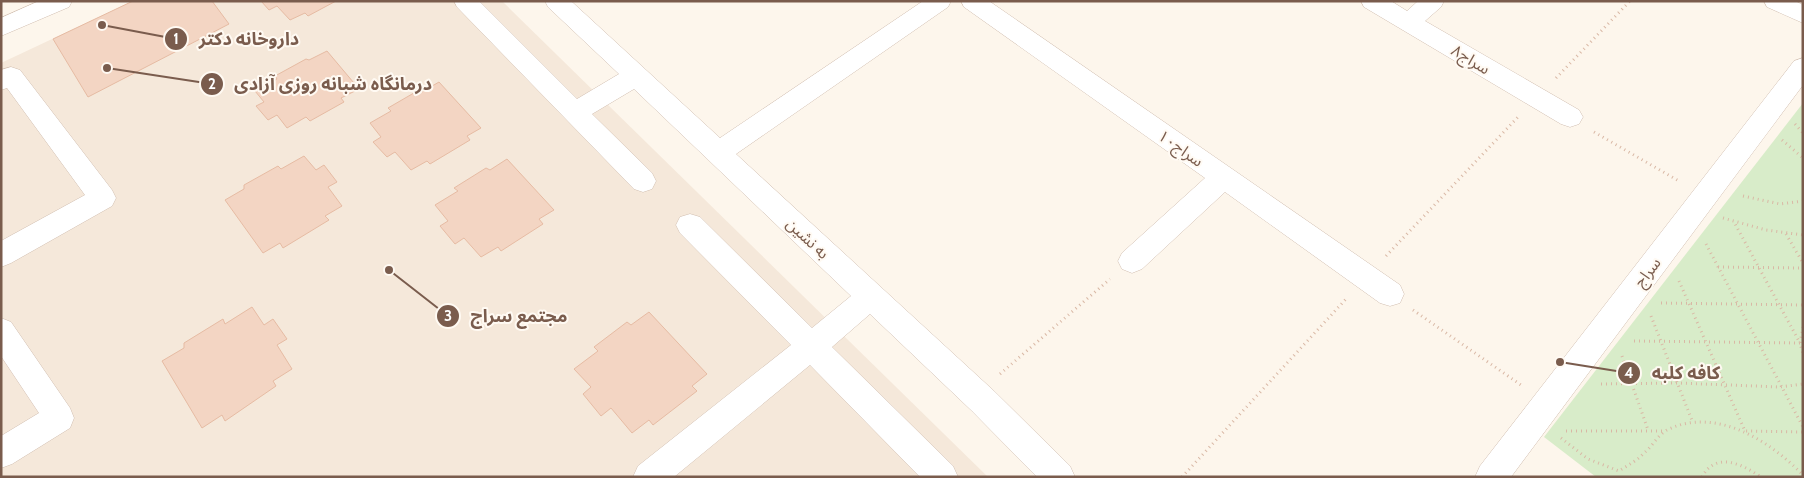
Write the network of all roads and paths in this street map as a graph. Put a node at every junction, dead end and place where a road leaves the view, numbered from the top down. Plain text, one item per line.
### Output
1 (465, 1) edge
2 (556, 1) edge
3 (940, 1) edge
4 (972, 1) edge
5 (1372, 1) edge
6 (1433, 1) edge
7 (1630, 1) edge
8 (1775, 1) edge
9 (56, 2) edge
10 (1803, 15) edge
11 (1409, 22) junction
12 (1, 28) edge
13 (1803, 67) edge
14 (636, 76) junction
15 (1, 81) edge
16 (1544, 90) junction
17 (575, 112) junction
18 (1570, 117) joint
19 (1794, 124) dead end
20 (1803, 132) edge
21 (1782, 140) dead end
22 (718, 153) junction
23 (1803, 158) edge
24 (1223, 178) junction
25 (643, 181) dead end
26 (1739, 195) dead end
27 (1803, 201) edge
28 (1714, 207) junction
29 (1734, 222) junction
30 (690, 225) dead end
31 (1786, 234) junction
32 (1803, 235) edge
33 (1704, 240) dead end
34 (1, 255) edge
35 (1132, 261) joint
36 (1803, 262) edge
37 (1718, 267) junction
38 (1759, 267) junction
39 (1803, 268) edge
40 (1677, 275) dead end
41 (1366, 278) junction
42 (1390, 294) joint
43 (870, 297) junction
44 (1655, 303) dead end
45 (1689, 303) junction
46 (1736, 303) junction
47 (1779, 304) junction
48 (1803, 305) edge
49 (1649, 311) dead end
50 (1803, 327) edge
51 (1, 331) edge
52 (1626, 341) dead end
53 (1661, 341) junction
54 (1706, 342) junction
55 (1757, 343) junction
56 (1800, 343) junction
57 (811, 347) junction
58 (1620, 348) dead end
59 (1803, 354) edge
60 (1678, 383) junction
61 (1594, 384) dead end
62 (1631, 384) junction
63 (1803, 384) edge
64 (1725, 385) junction
65 (1780, 387) junction
66 (976, 395) junction
67 (1546, 404) junction
68 (1693, 422) junction
69 (1803, 427) edge
70 (1648, 430) junction
71 (1667, 430) junction
72 (1565, 431) dead end
73 (1745, 431) junction
74 (1556, 432) dead end
75 (1803, 432) edge
76 (1, 453) edge
77 (1803, 475) edge
78 (648, 477) edge
79 (942, 477) edge
80 (1060, 477) edge
81 (1182, 477) edge
82 (1491, 477) edge
83 (1702, 477) edge
84 (1761, 477) edge

1 - 17 street
2 - 14 street, به نشین
3 - 22 street
4 - 24 street, سراج۱۰
5 - 11 street, سراج۸
6 - 11 street
7 - 16 path
8 - 10 street
9 - 12 street
11 - 16 street, سراج۸
13 - 28 street, سراج
14 - 17 street
14 - 22 street, به نشین
15 - 34 street
16 - 18 street, سراج۸
16 - 41 path
17 - 25 street
18 - 28 path
19 - 20 path
21 - 23 path
22 - 43 street, به نشین
24 - 35 street
24 - 41 street, سراج۱۰
26 - 27 path
28 - 29 path
28 - 67 street, سراج
29 - 31 path
29 - 38 path
30 - 57 street
31 - 32 path
31 - 36 path
33 - 37 path
35 - 66 path
37 - 38 path
37 - 46 path
38 - 39 path
38 - 47 path
40 - 45 path
41 - 42 street, سراج۱۰
41 - 81 path
42 - 67 path
43 - 57 street
43 - 66 street, به نشین
44 - 45 path
45 - 46 path
45 - 54 path
46 - 47 path
46 - 55 path
47 - 48 path
47 - 56 path
49 - 53 path
50 - 56 path
51 - 76 street
52 - 53 path
53 - 54 path
53 - 60 path
54 - 55 path
54 - 64 path
55 - 56 path
55 - 65 path
56 - 59 path
57 - 78 street
57 - 79 street
58 - 62 path
60 - 62 path
60 - 64 path
60 - 68 path
61 - 62 path
62 - 70 path
63 - 65 path
64 - 65 path
64 - 73 path
65 - 69 path
66 - 80 street, به نشین
67 - 82 street, سراج
68 - 71 path
68 - 73 path
70 - 71 path
70 - 72 path
71 - 74 path
73 - 75 path
73 - 77 path
83 - 84 path

